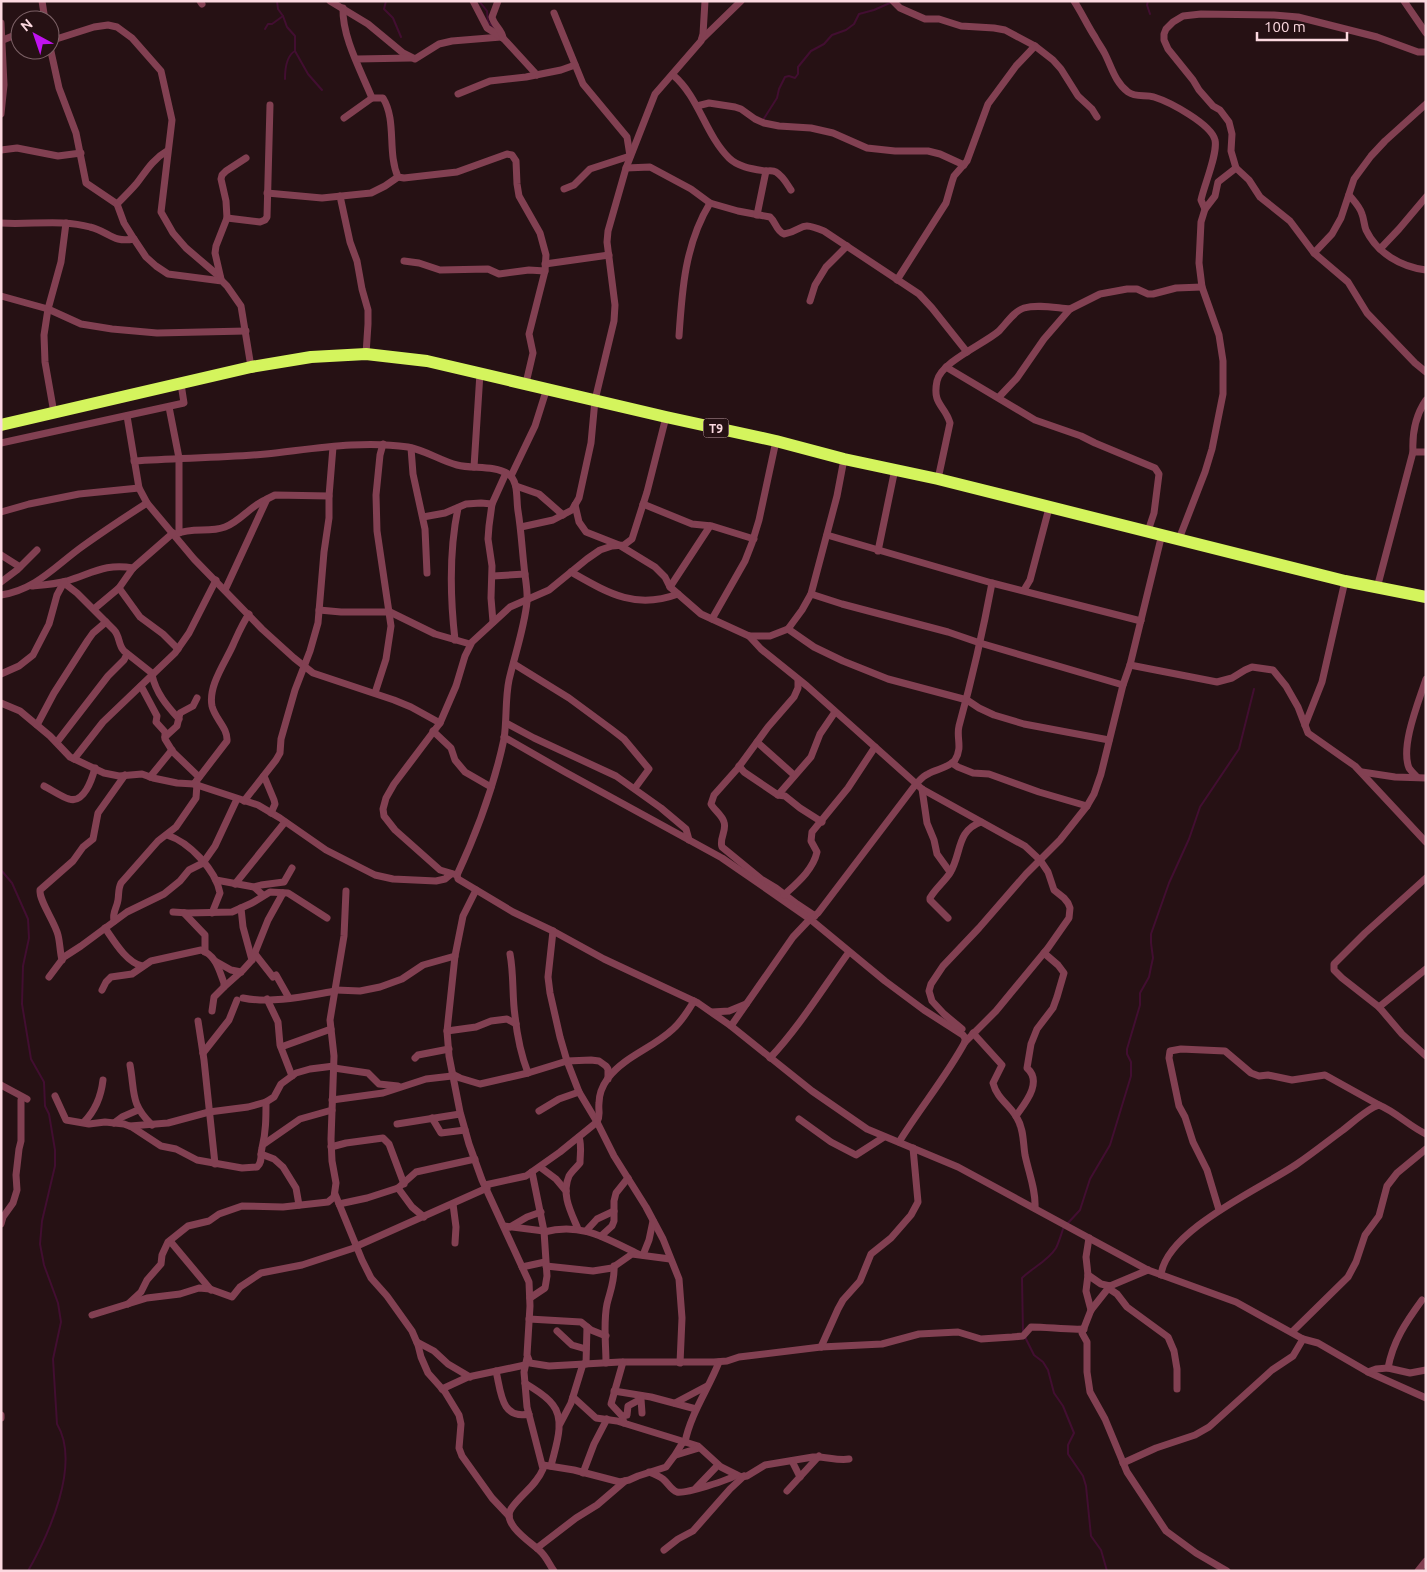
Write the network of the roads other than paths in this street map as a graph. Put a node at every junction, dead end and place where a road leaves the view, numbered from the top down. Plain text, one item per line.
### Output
1 (330, 1) edge
2 (474, 1) edge
3 (498, 1) edge
4 (704, 1) edge
5 (741, 1) edge
6 (893, 1) edge
7 (1074, 1) edge
8 (1404, 1) edge
9 (343, 8) junction
10 (554, 13) dead end
11 (1, 23) edge
12 (1426, 33) edge
13 (10, 37) edge
14 (60, 38) edge
15 (502, 38) junction
16 (3, 40) junction
17 (700, 41) junction
18 (1035, 46) junction
19 (1426, 52) edge
20 (410, 58) junction
21 (356, 59) junction
22 (53, 60) edge
23 (575, 65) junction
24 (537, 75) junction
25 (673, 75) junction
26 (458, 94) dead end
27 (372, 98) junction
28 (1426, 104) edge
29 (270, 105) dead end
30 (697, 106) junction
31 (1, 114) edge
32 (344, 118) dead end
33 (1097, 118) dead end
34 (1, 150) edge
35 (167, 151) junction
36 (81, 152) junction
37 (630, 156) junction
38 (246, 158) dead end
39 (964, 165) junction
40 (626, 168) junction
41 (1236, 168) junction
42 (766, 171) junction
43 (398, 177) junction
44 (564, 189) dead end
45 (791, 190) dead end
46 (267, 193) junction
47 (1349, 195) junction
48 (340, 196) junction
49 (1426, 197) edge
50 (710, 203) junction
51 (117, 204) junction
52 (1205, 209) junction
53 (757, 215) junction
54 (227, 218) junction
55 (1, 223) edge
56 (66, 223) junction
57 (134, 239) junction
58 (846, 246) junction
59 (1380, 249) junction
60 (1314, 253) junction
61 (609, 256) junction
62 (404, 262) dead end
63 (545, 267) junction
64 (1426, 270) edge
65 (221, 279) junction
66 (897, 280) junction
67 (1202, 286) junction
68 (1, 296) edge
69 (810, 301) dead end
70 (48, 308) junction
71 (1070, 309) junction
72 (246, 331) junction
73 (679, 336) dead end
74 (967, 352) junction
75 (366, 354) junction
76 (946, 366) junction
77 (252, 367) junction
78 (480, 372) junction
79 (1426, 372) edge
80 (526, 383) junction
81 (180, 384) junction
82 (547, 388) junction
83 (999, 398) junction
84 (595, 400) junction
85 (1426, 400) edge
86 (169, 406) junction
87 (54, 413) junction
88 (127, 416) junction
89 (666, 417) junction
90 (1, 426) edge
91 (776, 441) junction
92 (1, 443) edge
93 (383, 444) junction
94 (333, 447) junction
95 (411, 448) junction
96 (1413, 452) junction
97 (1426, 452) edge
98 (179, 458) junction
99 (844, 459) junction
100 (134, 461) junction
101 (474, 467) junction
102 (895, 469) junction
103 (509, 474) junction
104 (938, 479) junction
105 (516, 486) junction
106 (139, 488) junction
107 (329, 496) junction
108 (267, 499) junction
109 (147, 503) junction
110 (492, 504) junction
111 (643, 504) junction
112 (575, 505) junction
113 (458, 508) junction
114 (1049, 508) junction
115 (1, 512) edge
116 (563, 515) junction
117 (423, 517) junction
118 (710, 526) junction
119 (521, 527) junction
120 (1148, 531) junction
121 (176, 533) junction
122 (1162, 534) junction
123 (826, 535) junction
124 (754, 539) junction
125 (1179, 539) junction
126 (619, 545) junction
127 (37, 550) dead end
128 (878, 551) junction
129 (1, 555) edge
130 (20, 567) junction
131 (133, 568) junction
132 (571, 572) junction
133 (427, 573) dead end
134 (525, 574) junction
135 (493, 576) junction
136 (216, 580) junction
137 (1345, 581) junction
138 (1, 582) edge
139 (64, 582) junction
140 (992, 583) junction
141 (29, 586) junction
142 (670, 587) junction
143 (119, 588) junction
144 (1377, 588) junction
145 (225, 590) junction
146 (1024, 590) junction
147 (678, 594) junction
148 (811, 594) junction
149 (1, 595) edge
150 (1426, 597) edge
151 (527, 600) junction
152 (94, 610) junction
153 (319, 610) junction
154 (390, 612) junction
155 (248, 614) junction
156 (712, 619) junction
157 (1141, 620) junction
158 (106, 622) junction
159 (493, 622) junction
160 (788, 628) junction
161 (749, 636) junction
162 (455, 640) junction
163 (980, 643) junction
164 (470, 644) junction
165 (178, 649) junction
166 (127, 654) junction
167 (514, 664) junction
168 (1130, 665) junction
169 (305, 666) junction
170 (1, 674) edge
171 (153, 674) junction
172 (1426, 679) edge
173 (798, 680) junction
174 (1123, 685) junction
175 (141, 686) junction
176 (375, 693) junction
177 (197, 698) dead end
178 (968, 700) junction
179 (1, 703) edge
180 (835, 712) junction
181 (179, 719) junction
182 (440, 723) junction
183 (506, 723) junction
184 (37, 725) junction
185 (1305, 726) junction
186 (433, 731) junction
187 (165, 737) junction
188 (504, 737) junction
189 (1110, 740) junction
190 (56, 742) junction
191 (757, 742) junction
192 (875, 747) junction
193 (172, 750) junction
194 (74, 758) junction
195 (952, 763) junction
196 (739, 766) junction
197 (95, 768) junction
198 (1362, 772) junction
199 (125, 775) junction
200 (794, 775) junction
201 (150, 776) junction
202 (264, 776) junction
203 (1416, 777) junction
204 (1426, 778) edge
205 (197, 782) junction
206 (44, 786) dead end
207 (491, 787) junction
208 (919, 787) junction
209 (209, 788) junction
210 (634, 788) junction
211 (778, 794) junction
212 (196, 796) junction
213 (241, 799) junction
214 (1087, 806) junction
215 (271, 812) junction
216 (285, 822) junction
217 (822, 822) junction
218 (981, 822) junction
219 (167, 835) junction
220 (689, 840) junction
221 (1426, 842) edge
222 (1040, 860) junction
223 (204, 862) junction
224 (292, 868) dead end
225 (950, 872) junction
226 (454, 874) junction
227 (1426, 878) edge
228 (216, 880) junction
229 (235, 884) junction
230 (254, 887) junction
231 (476, 890) junction
232 (346, 891) dead end
233 (283, 893) junction
234 (263, 895) junction
235 (784, 895) junction
236 (241, 908) junction
237 (173, 912) dead end
238 (184, 913) junction
239 (212, 913) junction
240 (813, 917) junction
241 (327, 918) dead end
242 (948, 918) dead end
243 (114, 921) junction
244 (105, 928) junction
245 (553, 931) junction
246 (206, 952) junction
247 (849, 952) junction
248 (1044, 953) junction
249 (510, 954) dead end
250 (455, 956) junction
251 (254, 957) junction
252 (62, 960) junction
253 (215, 961) junction
254 (142, 966) junction
255 (1426, 969) edge
256 (241, 972) junction
257 (49, 977) dead end
258 (224, 987) junction
259 (102, 990) dead end
260 (336, 990) junction
261 (289, 998) junction
262 (267, 999) junction
263 (694, 1001) junction
264 (746, 1004) junction
265 (1379, 1007) junction
266 (212, 1011) dead end
267 (712, 1012) junction
268 (198, 1021) dead end
269 (516, 1024) junction
270 (731, 1026) junction
271 (331, 1029) junction
272 (447, 1031) junction
273 (974, 1033) junction
274 (965, 1040) junction
275 (281, 1047) junction
276 (449, 1049) junction
277 (203, 1053) junction
278 (1426, 1055) edge
279 (415, 1058) dead end
280 (770, 1058) junction
281 (567, 1061) junction
282 (130, 1065) dead end
283 (334, 1067) junction
284 (528, 1073) junction
285 (452, 1075) junction
286 (292, 1076) junction
287 (608, 1079) junction
288 (103, 1080) dead end
289 (2, 1086) edge
290 (403, 1087) junction
291 (579, 1092) junction
292 (55, 1096) dead end
293 (332, 1100) junction
294 (266, 1102) junction
295 (1379, 1105) junction
296 (138, 1110) junction
297 (332, 1110) junction
298 (539, 1111) dead end
299 (209, 1112) junction
300 (460, 1114) junction
301 (1016, 1116) junction
302 (432, 1118) junction
303 (799, 1119) dead end
304 (84, 1122) junction
305 (597, 1122) junction
306 (114, 1123) junction
307 (152, 1124) junction
308 (397, 1124) dead end
309 (130, 1126) junction
310 (465, 1130) junction
311 (1426, 1134) edge
312 (579, 1137) junction
313 (884, 1137) junction
314 (899, 1142) junction
315 (264, 1144) junction
316 (331, 1147) junction
317 (913, 1148) junction
318 (1426, 1149) edge
319 (261, 1154) junction
320 (475, 1159) junction
321 (215, 1164) junction
322 (540, 1167) junction
323 (532, 1172) junction
324 (628, 1178) junction
325 (401, 1186) junction
326 (486, 1187) junction
327 (566, 1191) junction
328 (335, 1194) junction
329 (339, 1204) junction
330 (453, 1204) junction
331 (299, 1205) junction
332 (1035, 1208) junction
333 (1219, 1210) junction
334 (614, 1211) junction
335 (541, 1212) junction
336 (424, 1217) junction
337 (653, 1220) junction
338 (1, 1224) edge
339 (506, 1226) junction
340 (582, 1230) junction
341 (544, 1232) junction
342 (601, 1236) junction
343 (1088, 1238) junction
344 (170, 1241) junction
345 (455, 1243) dead end
346 (357, 1246) junction
347 (641, 1254) junction
348 (670, 1259) junction
349 (546, 1264) junction
350 (614, 1266) junction
351 (522, 1267) junction
352 (1148, 1270) junction
353 (1088, 1275) junction
354 (1161, 1275) junction
355 (1109, 1287) junction
356 (210, 1290) junction
357 (530, 1298) junction
358 (1422, 1300) dead end
359 (128, 1304) junction
360 (1090, 1310) junction
361 (92, 1315) dead end
362 (529, 1319) junction
363 (588, 1327) junction
364 (1084, 1329) junction
365 (558, 1331) dead end
366 (1292, 1332) junction
367 (606, 1336) junction
368 (1303, 1338) junction
369 (417, 1342) junction
370 (821, 1347) junction
371 (586, 1349) junction
372 (526, 1361) junction
373 (623, 1362) junction
374 (719, 1362) junction
375 (606, 1363) junction
376 (680, 1363) junction
377 (584, 1364) junction
378 (1388, 1368) junction
379 (1426, 1370) edge
380 (496, 1371) junction
381 (1368, 1372) junction
382 (470, 1377) junction
383 (525, 1383) junction
384 (708, 1385) junction
385 (442, 1389) junction
386 (1177, 1389) dead end
387 (614, 1391) junction
388 (573, 1397) junction
389 (642, 1397) junction
390 (1426, 1398) edge
391 (674, 1403) junction
392 (696, 1409) junction
393 (642, 1413) dead end
394 (529, 1414) junction
395 (607, 1419) junction
396 (623, 1420) junction
397 (559, 1425) junction
398 (684, 1442) junction
399 (699, 1448) junction
400 (675, 1455) junction
401 (819, 1456) junction
402 (849, 1459) dead end
403 (792, 1461) junction
404 (1123, 1463) junction
405 (543, 1465) junction
406 (718, 1465) junction
407 (551, 1466) junction
408 (649, 1472) junction
409 (583, 1473) junction
410 (740, 1476) junction
411 (800, 1477) junction
412 (626, 1481) junction
413 (696, 1488) junction
414 (787, 1491) dead end
415 (509, 1516) junction
416 (537, 1548) junction
417 (664, 1550) dead end
418 (1426, 1561) edge
419 (554, 1571) edge
420 (1227, 1571) edge
421 (1418, 1571) edge

1 - 9 street
2 - 15 street
3 - 15 street
4 - 17 street
5 - 17 street
6 - 18 street
7 - 52 street
8 - 12 street
9 - 20 street
9 - 21 street
10 - 23 street
11 - 16 street
13 - 16 street
14 - 35 street
15 - 20 street
15 - 24 street
16 - 31 street
17 - 25 street
18 - 33 street
18 - 39 street
19 - 41 street
20 - 21 street
21 - 27 street
22 - 36 street
23 - 24 street
23 - 37 street
24 - 26 street
25 - 30 street
25 - 37 street
27 - 32 street
27 - 43 street
28 - 47 street
29 - 46 street
30 - 39 street
30 - 42 street
34 - 36 street
35 - 51 street
35 - 65 street
36 - 51 street
37 - 40 street
37 - 44 street
38 - 54 street
39 - 66 street
40 - 50 street
40 - 61 street
41 - 52 street
41 - 60 street
42 - 45 street
42 - 53 street
43 - 48 street
43 - 63 street
46 - 48 street
46 - 54 street
47 - 59 street
47 - 60 street
48 - 75 street
49 - 59 street
50 - 53 street
50 - 73 street
51 - 57 street
52 - 67 street
53 - 58 street
54 - 65 street
55 - 56 street
56 - 57 street
56 - 70 street
57 - 65 street
58 - 66 street
58 - 69 street
59 - 64 street
60 - 79 street
61 - 63 street
61 - 84 street
62 - 63 street
63 - 80 street
65 - 72 street
66 - 74 street
67 - 71 street
67 - 125 street
68 - 70 street
70 - 72 street
70 - 87 street
71 - 74 street
71 - 83 street
72 - 77 street
74 - 76 street
75 - 77 highway, T9
75 - 78 highway, T9
76 - 83 street
76 - 104 street
77 - 81 highway, T9
78 - 80 highway, T9
78 - 101 street
80 - 82 highway, T9
81 - 86 street
81 - 87 highway, T9
82 - 84 highway, T9
82 - 103 street
83 - 120 street
84 - 89 highway, T9
84 - 112 street
85 - 96 street
86 - 88 street
86 - 98 street
87 - 90 highway, T9
88 - 92 street
88 - 100 street
89 - 91 highway, T9
89 - 111 street
91 - 99 highway, T9
91 - 124 street
93 - 94 street
93 - 95 street
93 - 154 street
94 - 98 street
94 - 107 street
95 - 101 street
95 - 117 street
96 - 97 street
96 - 144 street
98 - 100 street
98 - 121 street
99 - 102 highway, T9
99 - 123 street
100 - 106 street
101 - 103 street
102 - 104 highway, T9
102 - 128 street
103 - 105 street
103 - 110 street
104 - 114 highway, T9
105 - 116 street
105 - 119 street
106 - 109 street
106 - 115 street
107 - 108 street
107 - 153 street
108 - 121 street
108 - 145 street
109 - 121 street
109 - 141 street
110 - 113 street
110 - 135 street
111 - 118 street
111 - 126 street
112 - 116 street
112 - 126 street
113 - 117 street
113 - 162 street
114 - 120 highway, T9
114 - 146 street
116 - 119 street
117 - 133 street
118 - 124 street
118 - 142 street
119 - 134 street
120 - 122 highway, T9
121 - 131 street
121 - 136 street
122 - 125 highway, T9
122 - 157 street
123 - 128 street
123 - 148 street
124 - 156 street
125 - 137 highway, T9
126 - 132 street
126 - 142 street
127 - 130 street
128 - 140 street
129 - 130 street
130 - 138 street
131 - 139 street
131 - 143 street
132 - 147 street
132 - 151 street
134 - 135 street
134 - 151 street
135 - 159 street
136 - 145 street
136 - 165 street
137 - 144 highway, T9
137 - 185 street
139 - 141 street
139 - 152 street
139 - 170 street
140 - 146 street
140 - 163 street
141 - 149 street
142 - 147 street
143 - 152 street
143 - 165 street
144 - 150 highway, T9
145 - 155 street
146 - 157 street
147 - 156 street
148 - 160 street
148 - 163 street
151 - 159 street
151 - 167 street
152 - 158 street
153 - 154 street
153 - 169 street
154 - 162 street
154 - 176 street
155 - 169 street
155 - 205 street
156 - 161 street
157 - 168 street
158 - 166 street
158 - 184 street
159 - 164 street
160 - 161 street
160 - 178 street
161 - 173 street
162 - 164 street
163 - 174 street
163 - 178 street
164 - 182 street
165 - 171 street
166 - 171 street
166 - 190 street
167 - 183 street
167 - 210 street
168 - 174 street
168 - 185 street
169 - 176 street
169 - 202 street
171 - 175 street
171 - 181 street
172 - 203 street
173 - 180 street
173 - 191 street
174 - 189 street
175 - 187 street
175 - 194 street
176 - 182 street
177 - 181 street
178 - 189 street
178 - 195 street
179 - 184 street
180 - 192 street
180 - 200 street
181 - 187 street
182 - 186 street
183 - 188 street
183 - 210 street
184 - 190 street
185 - 198 street
186 - 207 street
186 - 226 street
187 - 193 street
188 - 207 street
188 - 220 street
189 - 214 street
190 - 194 street
191 - 196 street
191 - 200 street
192 - 208 street
192 - 217 street
193 - 201 street
193 - 205 street
194 - 197 street
195 - 208 street
195 - 214 street
196 - 211 street
196 - 235 street
197 - 199 street
197 - 206 street
198 - 203 street
198 - 221 street
199 - 201 street
199 - 252 street
200 - 211 street
201 - 205 street
202 - 213 street
202 - 215 street
203 - 204 street
205 - 209 street
205 - 212 street
207 - 226 street
208 - 218 street
208 - 225 street
208 - 240 street
209 - 212 street
209 - 213 street
210 - 220 street
211 - 217 street
212 - 219 street
213 - 215 street
213 - 223 street
214 - 222 street
215 - 216 street
216 - 226 street
216 - 229 street
217 - 235 street
218 - 222 street
218 - 225 street
219 - 223 street
219 - 243 street
220 - 240 street
222 - 248 street
222 - 274 street
223 - 228 street
223 - 243 street
224 - 230 street
225 - 242 street
226 - 231 street
227 - 265 street
228 - 229 street
228 - 239 street
229 - 230 street
230 - 234 street
231 - 245 street
231 - 250 street
232 - 260 street
233 - 234 street
233 - 241 street
233 - 251 street
234 - 236 street
235 - 240 street
236 - 239 street
236 - 251 street
237 - 238 street
238 - 239 street
238 - 246 street
240 - 247 street
240 - 264 street
243 - 244 street
244 - 252 street
244 - 254 street
245 - 263 street
245 - 281 street
246 - 253 street
246 - 254 street
247 - 274 street
247 - 280 street
248 - 273 street
248 - 301 street
249 - 269 street
250 - 260 street
250 - 272 street
251 - 256 street
251 - 261 street
252 - 257 street
253 - 256 street
253 - 258 street
254 - 259 street
255 - 265 street
256 - 258 street
258 - 266 street
260 - 261 street
260 - 271 street
261 - 262 street
262 - 275 street
262 - 277 street
263 - 267 street
263 - 287 street
264 - 267 street
264 - 270 street
265 - 278 street
267 - 270 street
268 - 277 street
269 - 272 street
269 - 284 street
270 - 280 street
271 - 275 street
271 - 283 street
272 - 276 street
273 - 274 street
273 - 301 street
274 - 314 street
275 - 286 street
276 - 279 street
276 - 285 street
277 - 299 street
280 - 313 street
281 - 284 street
281 - 287 street
281 - 291 street
282 - 296 street
283 - 286 street
283 - 290 street
283 - 293 street
284 - 285 street
285 - 290 street
285 - 300 street
286 - 294 street
287 - 305 street
288 - 304 street
289 - 338 street
290 - 293 street
291 - 298 street
291 - 305 street
292 - 304 street
293 - 297 street
294 - 299 street
294 - 315 street
295 - 311 street
295 - 333 street
295 - 333 street
296 - 306 street
296 - 307 street
297 - 315 street
297 - 316 street
299 - 307 street
299 - 321 street
300 - 302 street
300 - 310 street
301 - 332 street
302 - 308 street
302 - 310 street
303 - 313 street
304 - 306 street
305 - 312 street
305 - 324 street
306 - 309 street
307 - 309 street
309 - 321 street
310 - 320 street
312 - 322 street
312 - 327 street
313 - 314 street
314 - 317 street
315 - 319 street
316 - 325 street
316 - 328 street
317 - 332 street
317 - 370 street
318 - 366 street
319 - 321 street
319 - 331 street
320 - 325 street
320 - 326 street
322 - 323 street
322 - 327 street
323 - 326 street
323 - 335 street
324 - 334 street
324 - 337 street
325 - 329 street
325 - 336 street
326 - 330 street
326 - 339 street
327 - 340 street
328 - 329 street
328 - 331 street
329 - 346 street
330 - 336 street
330 - 345 street
331 - 344 street
332 - 343 street
333 - 354 street
334 - 340 street
334 - 342 street
335 - 339 street
335 - 341 street
336 - 346 street
337 - 347 street
337 - 348 street
339 - 341 street
339 - 351 street
340 - 341 street
340 - 342 street
341 - 349 street
342 - 347 street
343 - 352 street
343 - 353 street
344 - 356 street
344 - 359 street
346 - 356 street
346 - 369 street
347 - 348 street
347 - 350 street
348 - 376 street
349 - 350 street
349 - 351 street
349 - 357 street
350 - 367 street
351 - 357 street
352 - 354 street
352 - 355 street
353 - 355 street
353 - 360 street
354 - 366 street
355 - 360 street
355 - 386 street
356 - 359 street
357 - 362 street
358 - 378 street
359 - 361 street
360 - 364 street
362 - 363 street
362 - 372 street
363 - 367 street
363 - 371 street
364 - 370 street
364 - 404 street
365 - 371 street
366 - 368 street
367 - 375 street
368 - 381 street
368 - 404 street
369 - 382 street
369 - 385 street
370 - 374 street
371 - 377 street
372 - 377 street
372 - 380 street
372 - 383 street
373 - 375 street
373 - 376 street
373 - 387 street
374 - 376 street
374 - 384 street
375 - 377 street
377 - 388 street
378 - 379 street
378 - 381 street
380 - 382 street
380 - 394 street
381 - 390 street
382 - 385 street
383 - 394 street
383 - 397 street
384 - 391 street
384 - 392 street
385 - 415 street
387 - 389 street
387 - 396 street
388 - 395 street
388 - 397 street
389 - 391 street
389 - 393 street
389 - 396 street
391 - 392 street
392 - 398 street
394 - 405 street
395 - 396 street
395 - 409 street
396 - 398 street
397 - 407 street
398 - 399 street
398 - 400 street
399 - 400 street
399 - 406 street
400 - 408 street
401 - 402 street
401 - 403 street
401 - 411 street
403 - 410 street
403 - 411 street
404 - 420 street
405 - 407 street
405 - 415 street
406 - 410 street
406 - 413 street
407 - 409 street
408 - 412 street
408 - 413 street
409 - 412 street
410 - 413 street
410 - 417 street
411 - 414 street
412 - 416 street
415 - 416 street
416 - 419 street
418 - 421 street

